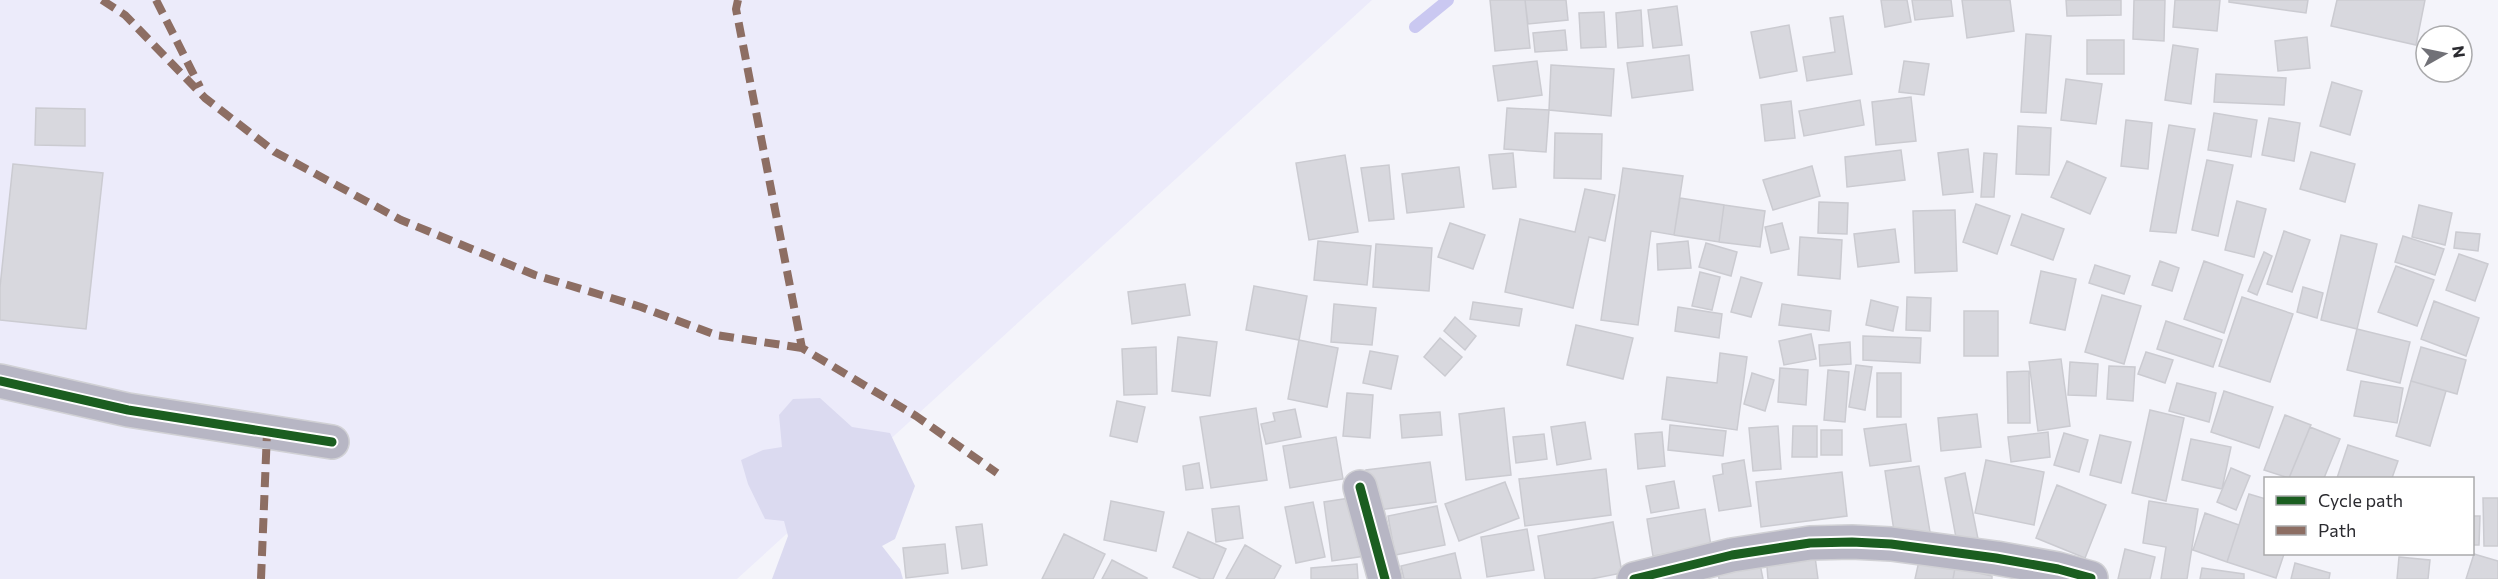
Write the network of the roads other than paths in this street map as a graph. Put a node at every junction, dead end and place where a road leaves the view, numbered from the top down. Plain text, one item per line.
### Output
1 (0, 381) edge
2 (332, 442) dead end
3 (1360, 487) dead end
4 (2091, 578) edge
5 (1385, 579) edge
6 (1634, 579) edge

1 - 2 street
3 - 5 street
4 - 6 street

